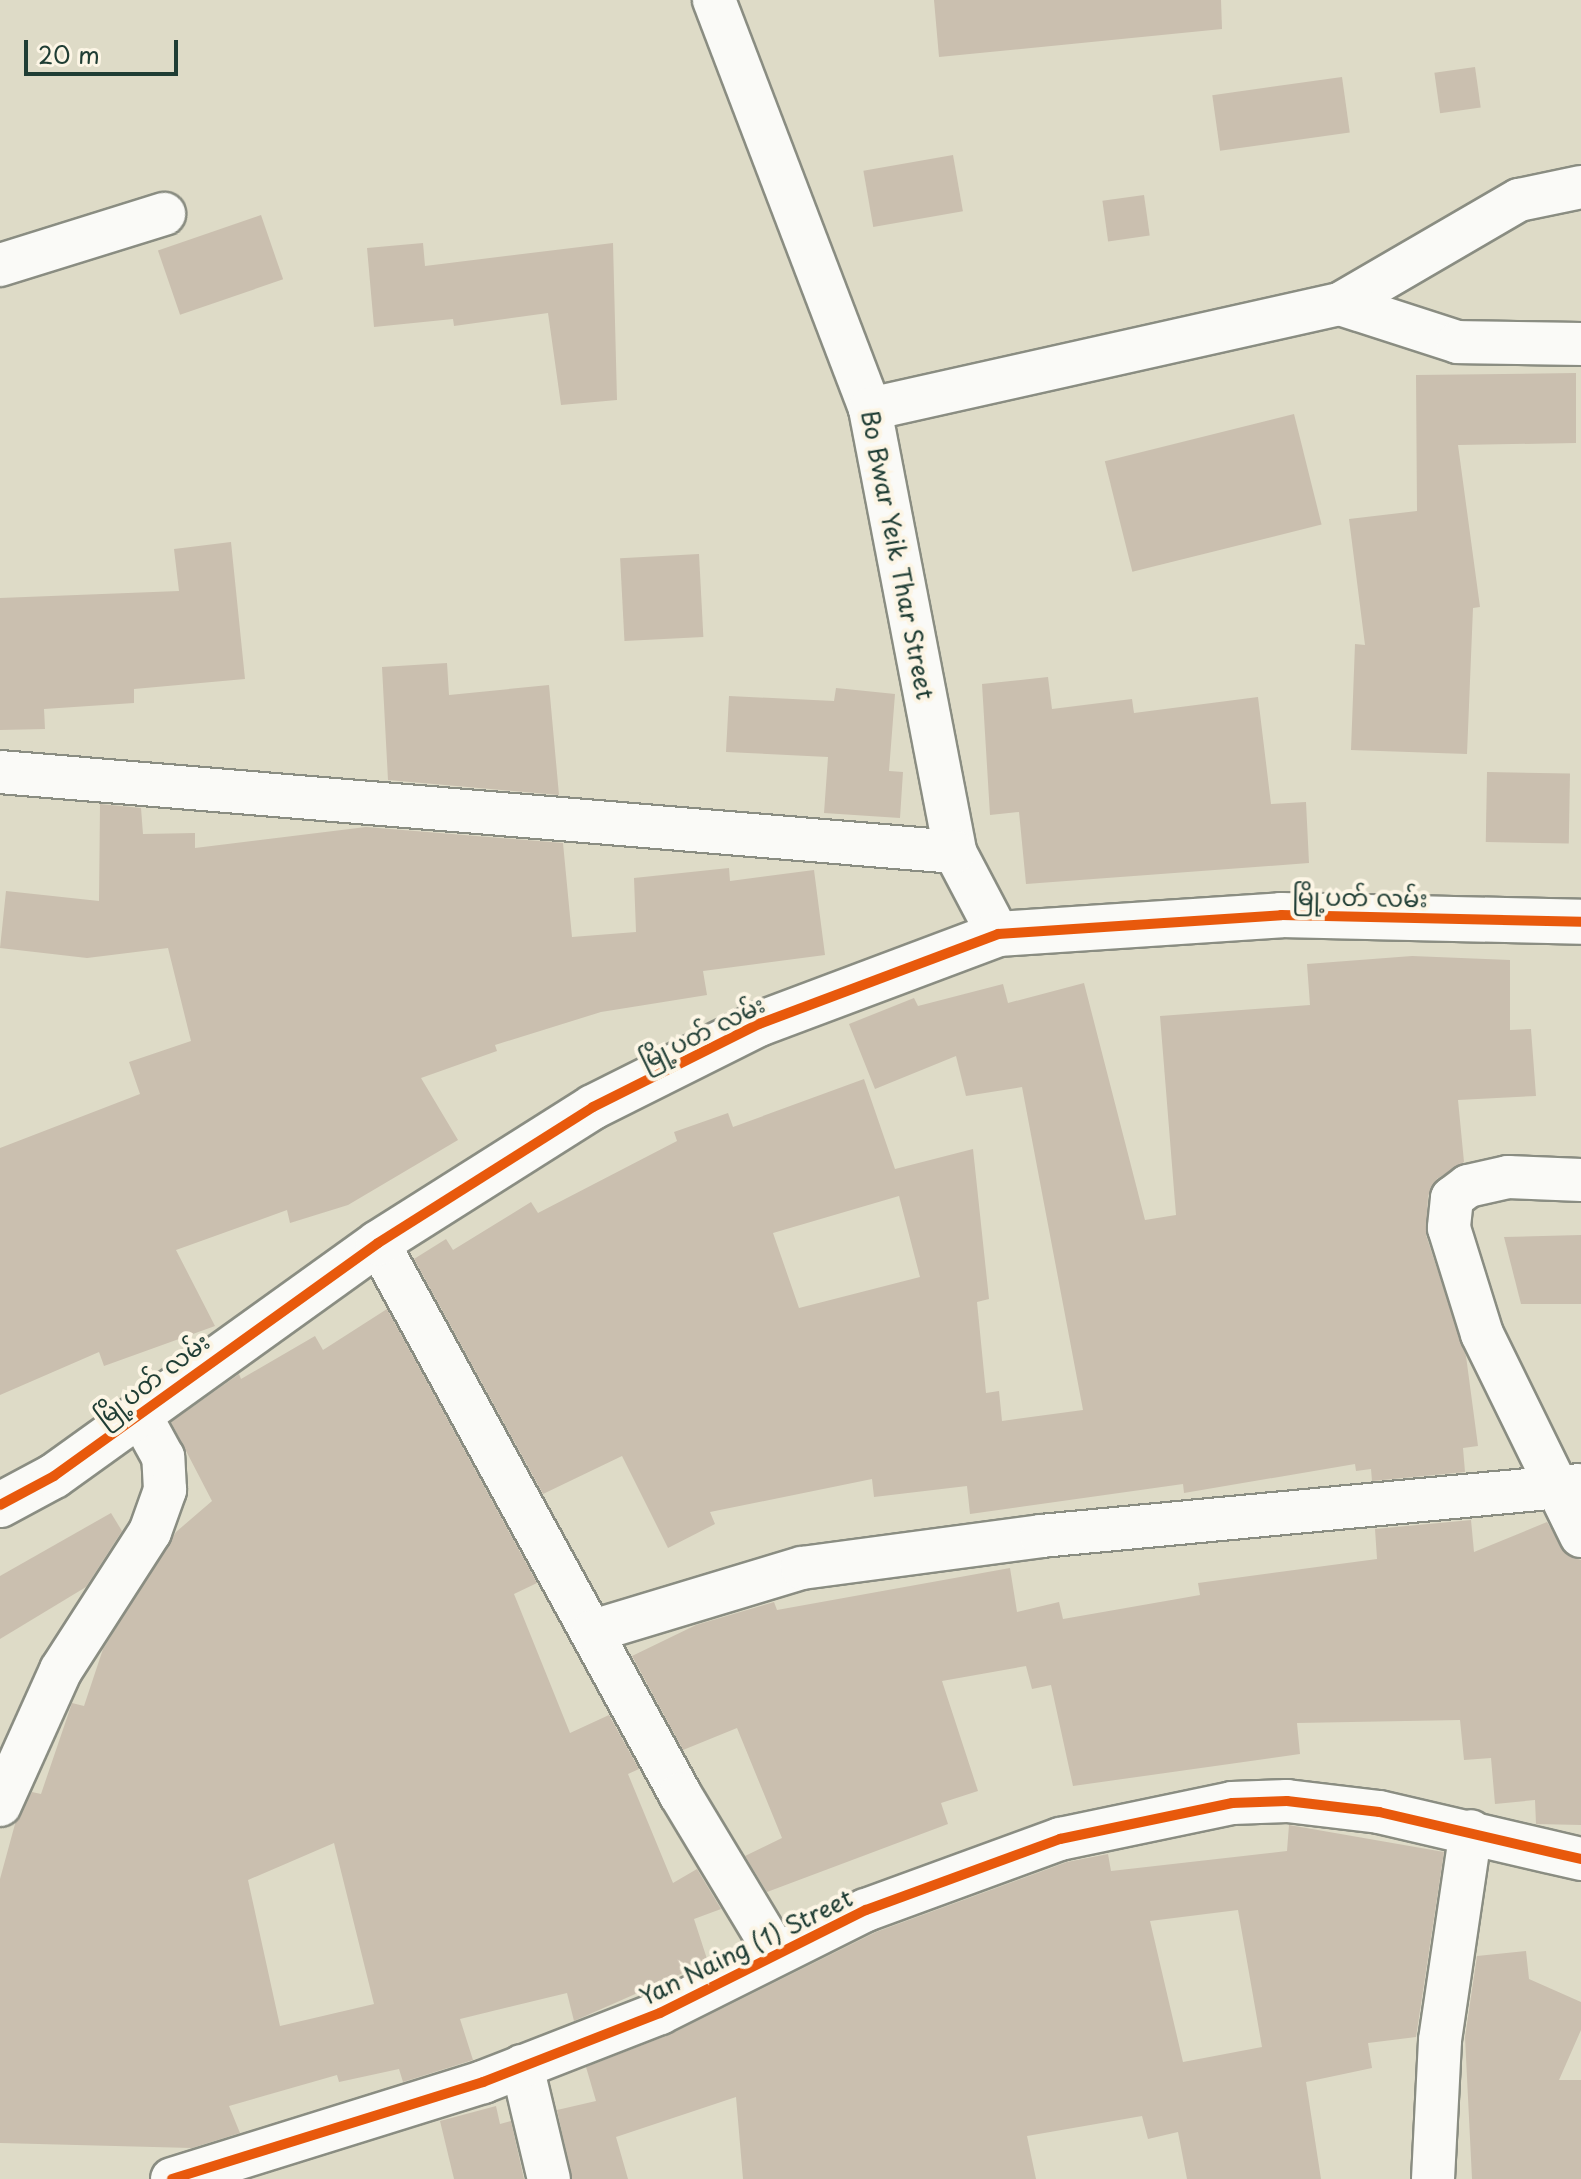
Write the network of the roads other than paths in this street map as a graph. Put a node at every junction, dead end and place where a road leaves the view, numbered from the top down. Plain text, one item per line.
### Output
1 (714, 0) edge
2 (1581, 187) edge
3 (164, 214) dead end
4 (0, 265) edge
5 (1340, 304) junction
6 (1581, 344) edge
7 (870, 409) junction
8 (0, 772) edge
9 (955, 852) junction
10 (1581, 922) edge
11 (998, 934) junction
12 (1581, 1180) edge
13 (378, 1243) junction
14 (140, 1415) junction
15 (1567, 1486) edge
16 (0, 1505) edge
17 (1581, 1536) edge
18 (593, 1631) junction
19 (0, 1805) edge
20 (1471, 1831) junction
21 (1581, 1859) edge
22 (776, 1953) junction
23 (522, 2066) junction
24 (172, 2179) edge
25 (549, 2179) edge
26 (1433, 2179) edge

1 - 7 street, Bo Bwar Yeik Thar Street
2 - 5 street
3 - 4 street
5 - 6 street
5 - 7 street
7 - 9 street, Bo Bwar Yeik Thar Street
8 - 9 street
9 - 11 street, Bo Bwar Yeik Thar Street
10 - 11 street, မြို့ပတ် လမ်း
11 - 13 street, မြို့ပတ် လမ်း
12 - 15 street
13 - 14 street, မြို့ပတ် လမ်း
13 - 18 street
14 - 16 street, မြို့ပတ် လမ်း
14 - 19 street
15 - 17 street
15 - 18 street
18 - 22 street
20 - 21 street, Yan Naing (1) Street
20 - 22 street, Yan Naing (1) Street
20 - 26 street
22 - 23 street, Yan Naing (1) Street
23 - 24 street, Yan Naing (1) Street
23 - 25 street

